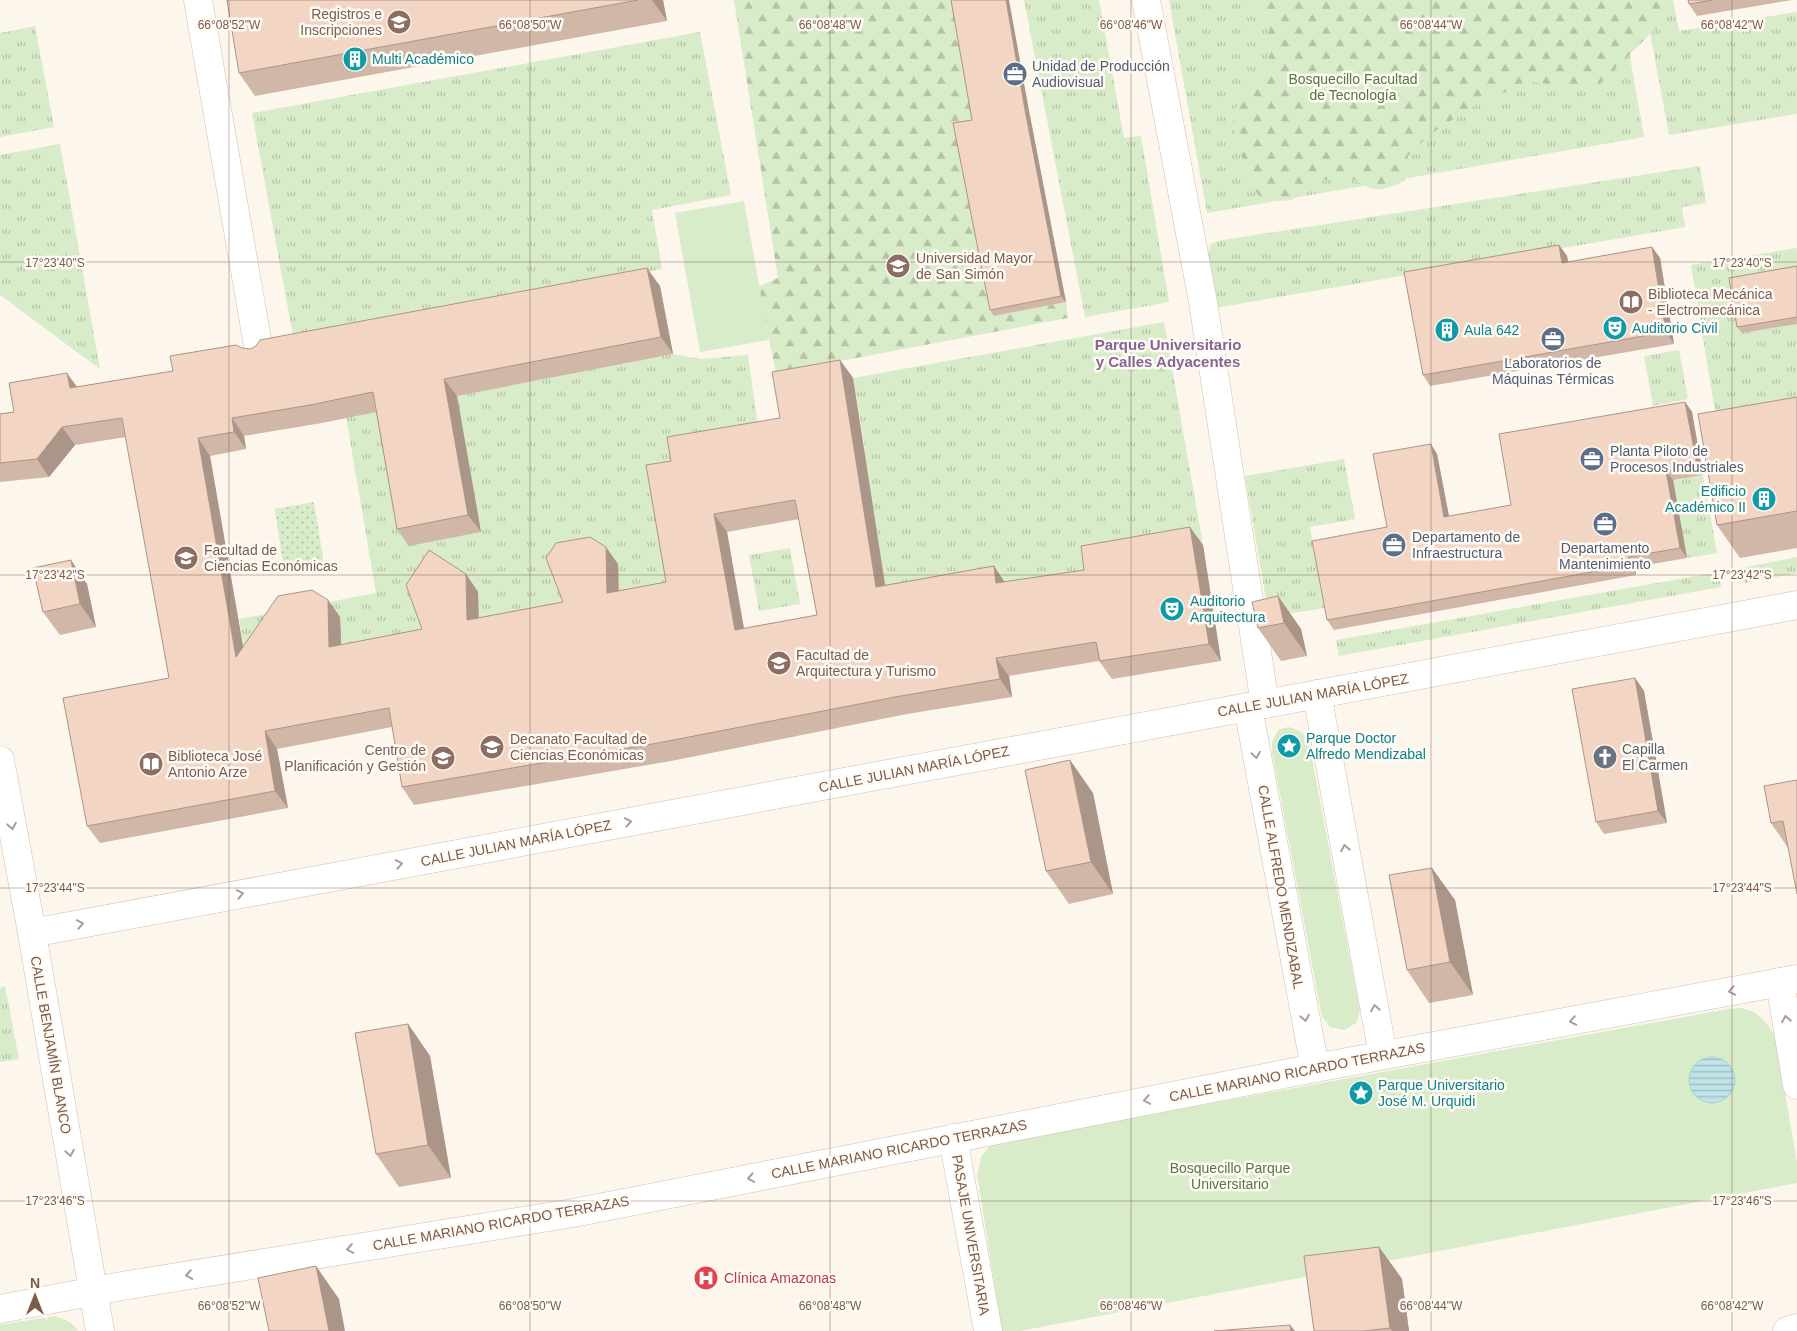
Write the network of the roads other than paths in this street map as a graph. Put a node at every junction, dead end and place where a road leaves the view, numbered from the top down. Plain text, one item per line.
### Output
1 (198, 0) edge
2 (1146, 0) edge
3 (258, 351) edge
4 (1797, 606) edge
5 (1317, 694) junction
6 (1256, 705) junction
7 (0, 760) edge
8 (32, 933) junction
9 (1789, 981) edge
10 (1383, 1056) junction
11 (1315, 1068) junction
12 (1797, 1085) edge
13 (953, 1138) junction
14 (94, 1292) junction
15 (0, 1310) edge
16 (1797, 1328) edge
17 (100, 1331) edge
18 (988, 1331) edge
19 (1787, 1331) edge

1 - 3 street
2 - 6 street, CALLE ALFREDO MENDIZABAL
4 - 5 street, CALLE JULIAN MARÍA LÓPEZ
5 - 6 street, CALLE JULIAN MARÍA LÓPEZ
10 -> 5 street
8 -> 6 street, CALLE JULIAN MARÍA LÓPEZ
6 -> 11 street, CALLE ALFREDO MENDIZABAL
7 -> 8 street, CALLE BENJAMÍN BLANCO
8 -> 14 street, CALLE BENJAMÍN BLANCO
9 -> 10 street, CALLE MARIANO RICARDO TERRAZAS
12 -> 9 street
10 - 11 street, CALLE MARIANO RICARDO TERRAZAS
11 -> 13 street, CALLE MARIANO RICARDO TERRAZAS
13 -> 14 street, CALLE MARIANO RICARDO TERRAZAS
13 - 18 street, PASAJE UNIVERSITARIA
14 - 15 street, CALLE MARIANO RICARDO TERRAZAS
14 - 17 street, CALLE BENJAMÍN BLANCO
16 - 19 street

